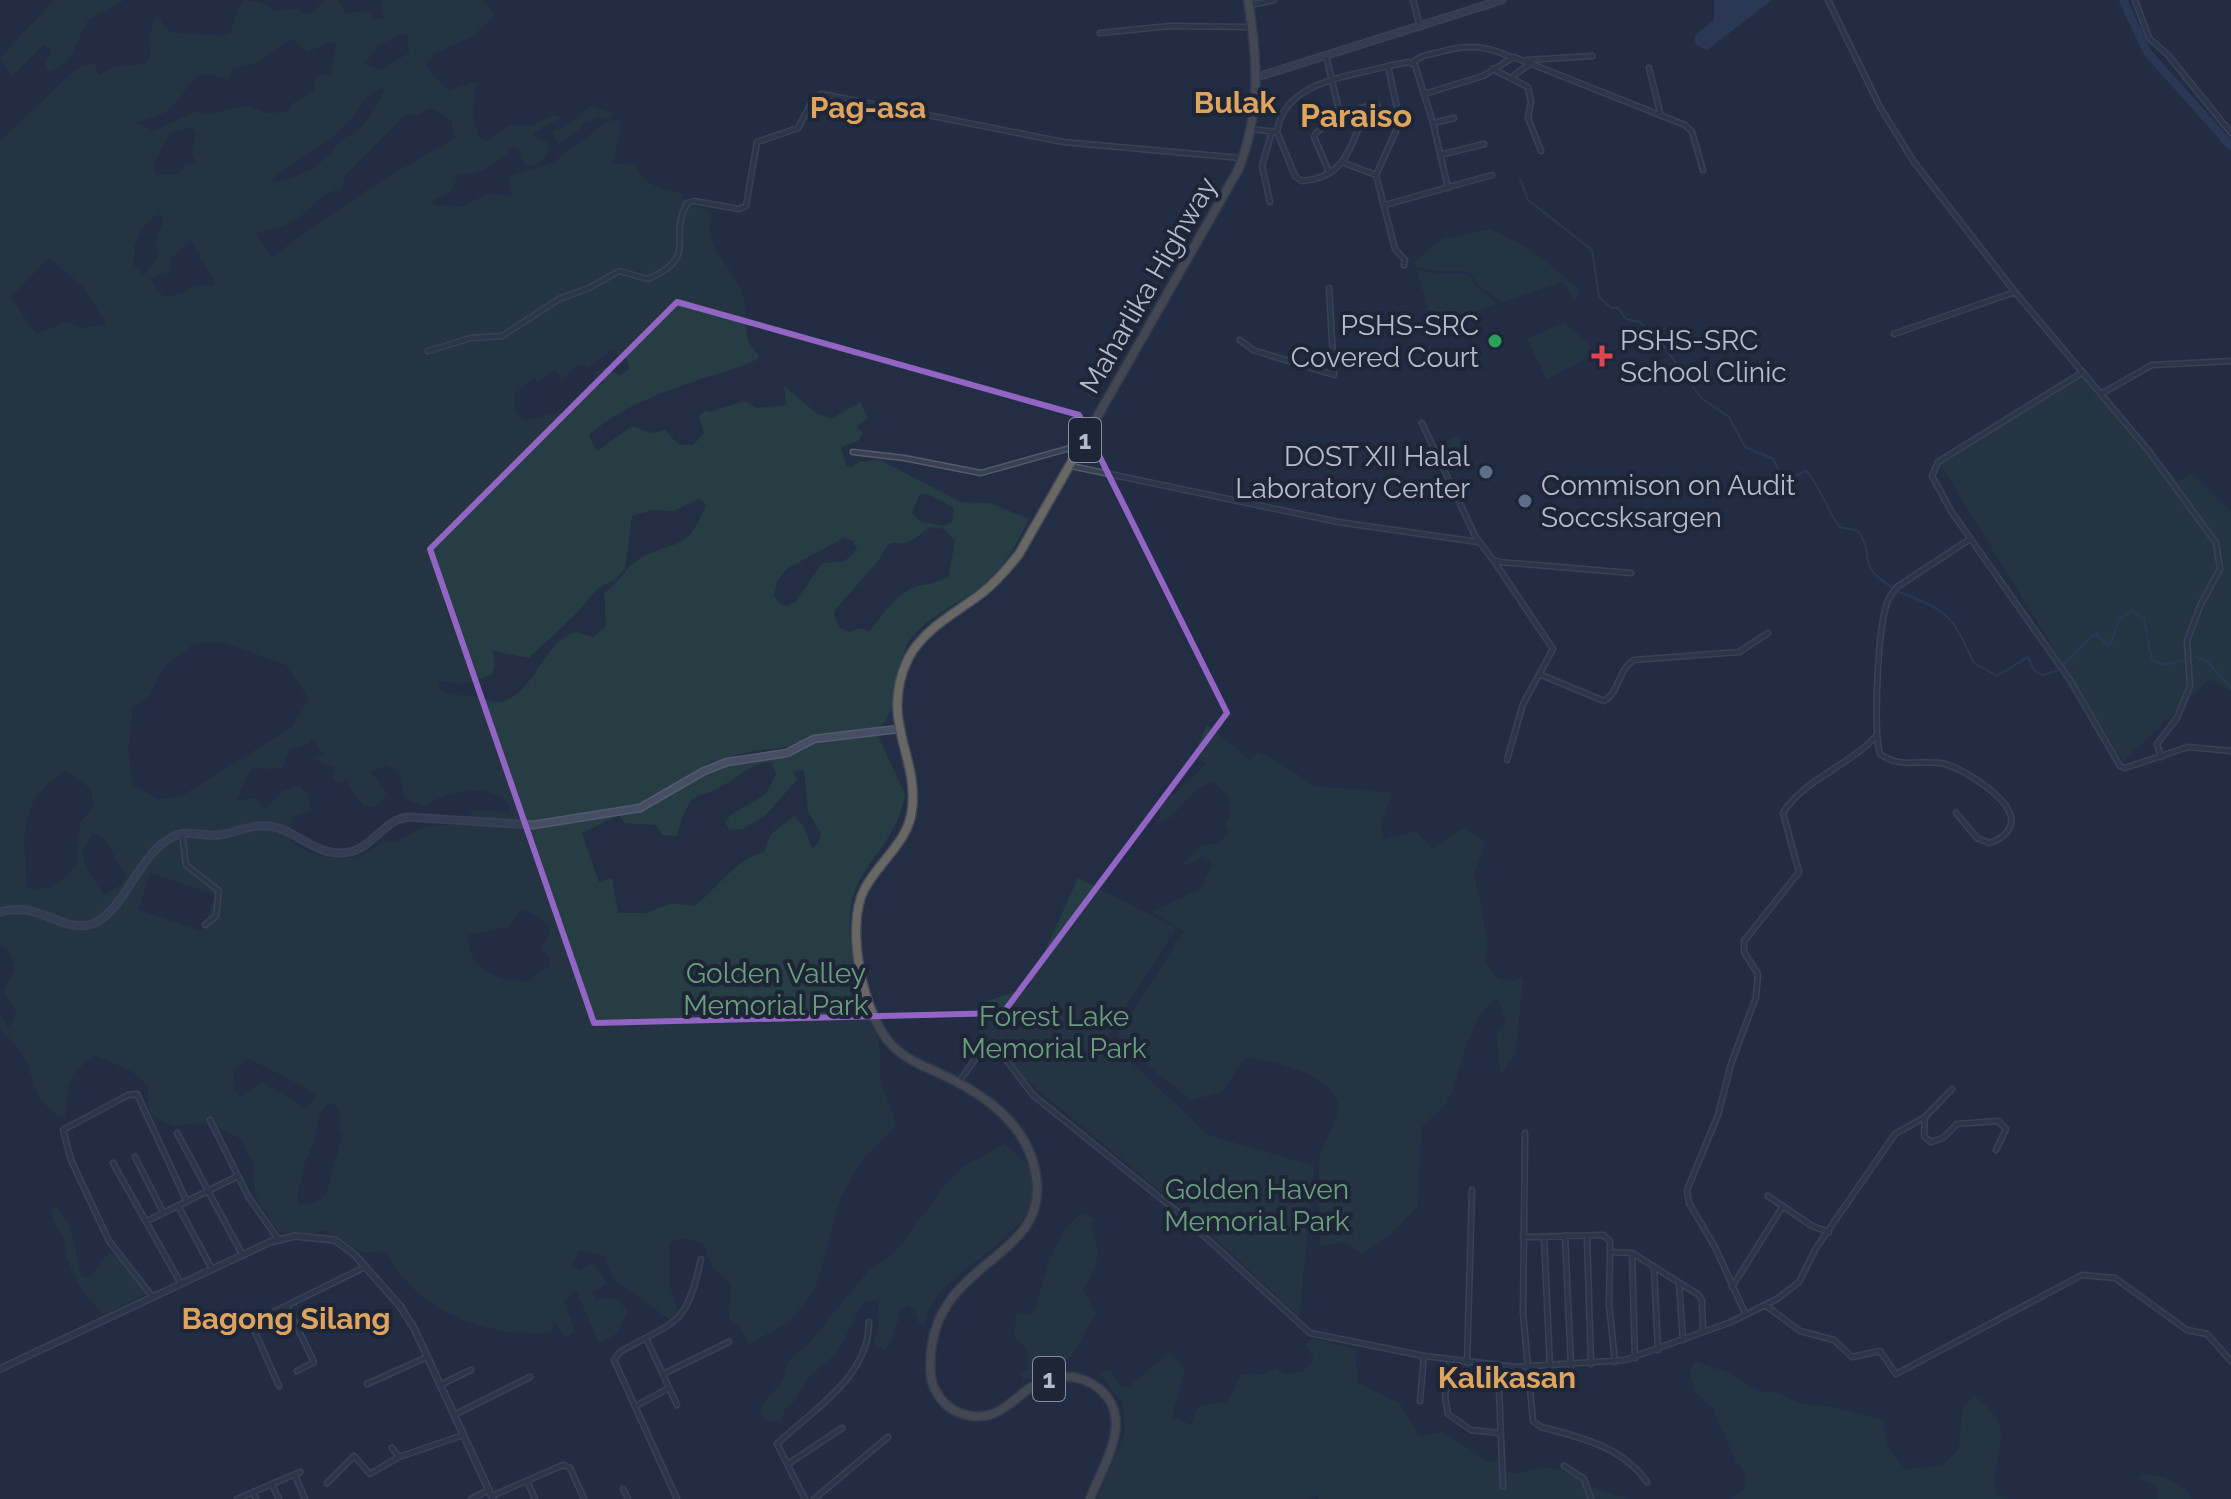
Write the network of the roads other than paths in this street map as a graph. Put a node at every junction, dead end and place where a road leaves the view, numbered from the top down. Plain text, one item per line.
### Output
1 (1274, 0) edge
2 (1413, 0) edge
3 (1502, 0) edge
4 (1828, 0) edge
5 (2135, 0) edge
6 (1248, 3) edge
7 (1252, 27) junction
8 (1420, 27) junction
9 (1100, 33) dead end
10 (1326, 56) junction
11 (1592, 56) dead end
12 (1511, 57) junction
13 (1524, 60) junction
14 (1412, 63) junction
15 (1531, 63) junction
16 (1388, 66) junction
17 (1649, 68) dead end
18 (1493, 69) junction
19 (1257, 77) junction
20 (1512, 77) junction
21 (1333, 82) junction
22 (1424, 94) junction
23 (1377, 105) dead end
24 (1368, 106) junction
25 (1660, 113) junction
26 (1340, 114) junction
27 (1454, 118) dead end
28 (1433, 123) junction
29 (1359, 127) junction
30 (1251, 129) junction
31 (1275, 132) junction
32 (2231, 133) edge
33 (1484, 144) dead end
34 (1541, 151) dead end
35 (1440, 155) junction
36 (1243, 158) junction
37 (1344, 163) junction
38 (1703, 170) dead end
39 (1329, 172) junction
40 (1376, 175) junction
41 (1492, 175) dead end
42 (1448, 188) junction
43 (1270, 202) dead end
44 (1385, 205) junction
45 (1404, 265) dead end
46 (1329, 288) dead end
47 (2015, 292) junction
48 (1894, 334) dead end
49 (1240, 340) dead end
50 (428, 351) dead end
51 (2231, 361) edge
52 (2083, 372) junction
53 (2101, 394) junction
54 (1422, 423) dead end
55 (1083, 444) junction
56 (853, 452) dead end
57 (1071, 466) junction
58 (1970, 539) junction
59 (1479, 541) junction
60 (1494, 561) junction
61 (1631, 573) dead end
62 (1768, 633) dead end
63 (1539, 674) junction
64 (898, 729) junction
65 (1877, 735) junction
66 (2231, 751) edge
67 (2161, 757) junction
68 (1507, 760) dead end
69 (1956, 813) dead end
70 (182, 833) junction
71 (0, 912) edge
72 (205, 925) dead end
73 (959, 1082) junction
74 (1952, 1089) dead end
75 (1925, 1117) junction
76 (210, 1120) dead end
77 (177, 1133) dead end
78 (1525, 1133) dead end
79 (1996, 1150) dead end
80 (135, 1157) dead end
81 (113, 1163) dead end
82 (238, 1176) junction
83 (1472, 1190) dead end
84 (209, 1192) junction
85 (1768, 1196) dead end
86 (187, 1202) junction
87 (178, 1206) junction
88 (1783, 1206) junction
89 (164, 1212) junction
90 (147, 1221) junction
91 (1829, 1232) junction
92 (1565, 1235) junction
93 (1587, 1236) junction
94 (1523, 1237) junction
95 (1544, 1237) junction
96 (278, 1239) junction
97 (1610, 1252) junction
98 (1632, 1253) junction
99 (242, 1254) junction
100 (701, 1259) dead end
101 (211, 1267) junction
102 (366, 1267) junction
103 (1654, 1268) junction
104 (180, 1282) junction
105 (1679, 1284) junction
106 (1732, 1287) junction
107 (151, 1295) junction
108 (1765, 1305) junction
109 (287, 1306) junction
110 (1745, 1313) junction
111 (869, 1322) dead end
112 (1703, 1332) junction
113 (646, 1338) junction
114 (1683, 1340) junction
115 (729, 1342) dead end
116 (1658, 1350) junction
117 (1424, 1356) junction
118 (427, 1357) junction
119 (1635, 1358) junction
120 (1450, 1360) junction
121 (2231, 1361) edge
122 (1615, 1362) junction
123 (1467, 1363) junction
124 (1591, 1364) junction
125 (1498, 1366) junction
126 (1571, 1366) junction
127 (1550, 1367) junction
128 (1528, 1368) junction
129 (0, 1369) edge
130 (471, 1370) dead end
131 (297, 1371) dead end
132 (663, 1375) junction
133 (530, 1377) dead end
134 (367, 1384) dead end
135 (440, 1385) junction
136 (279, 1386) dead end
137 (669, 1388) junction
138 (1420, 1401) dead end
139 (677, 1405) dead end
140 (636, 1406) junction
141 (454, 1415) junction
142 (842, 1428) dead end
143 (1500, 1433) junction
144 (463, 1435) junction
145 (888, 1437) dead end
146 (392, 1448) dead end
147 (399, 1457) junction
148 (788, 1464) junction
149 (1564, 1466) dead end
150 (527, 1481) junction
151 (1647, 1482) dead end
152 (327, 1483) dead end
153 (272, 1485) junction
154 (1503, 1486) dead end
155 (623, 1489) dead end
156 (253, 1492) junction
157 (491, 1495) edge
158 (237, 1499) edge
159 (256, 1499) edge
160 (279, 1499) edge
161 (305, 1499) edge
162 (471, 1499) edge
163 (535, 1499) edge
164 (584, 1499) edge
165 (628, 1499) edge
166 (677, 1499) edge
167 (805, 1499) edge
168 (814, 1499) edge
169 (1090, 1499) edge
170 (1591, 1499) edge

1 - 6 street
2 - 8 street
3 - 8 main road
4 - 47 street
5 - 32 street
6 - 7 highway, Maharlika Highway / 1
7 - 9 street
7 - 19 highway, Maharlika Highway / 1
8 - 10 main road
10 - 19 main road
10 - 21 street
11 - 13 street
12 - 13 street
12 - 14 street
12 - 18 street
13 - 15 street
14 - 16 street
14 - 22 street
15 - 20 street
15 - 25 street
16 - 21 street
16 - 40 street
17 - 25 street
18 - 20 street
18 - 22 street
19 - 30 highway, Maharlika Highway / 1
20 - 34 street
21 - 26 street
21 - 31 street
22 - 28 street
23 - 24 street
24 - 26 street
24 - 29 street
25 - 38 street
26 - 29 street
26 - 39 street
27 - 28 street
28 - 35 street
29 - 37 street
30 - 31 street
30 - 36 highway, Maharlika Highway / 1
31 - 39 street
31 - 43 street
33 - 35 street
35 - 42 street
36 - 50 street
36 - 55 highway, Maharlika Highway / 1
37 - 39 street
37 - 40 street
40 - 44 street
41 - 42 street
42 - 44 street
44 - 45 street
46 - 49 street
47 - 48 street
47 - 52 street
51 - 53 street
52 - 53 street
52 - 58 street
53 - 67 street
54 - 59 street
55 - 56 street
55 - 57 highway, Maharlika Highway / 1
57 - 59 street
57 - 64 highway, Maharlika Highway / 1
58 - 65 street
58 - 67 street
59 - 60 street
60 - 61 street
60 - 63 street
62 - 63 street
63 - 68 street
64 - 70 main road
64 - 73 highway, Maharlika Highway / 1
65 - 69 street
65 - 106 street
66 - 67 street
70 - 71 main road
70 - 72 street
73 - 117 street
73 - 169 highway, 1
74 - 75 street
75 - 79 street
75 - 91 street
76 - 82 street
77 - 84 street
78 - 94 street
80 - 89 street
81 - 90 street
82 - 84 street
82 - 96 street
83 - 123 street
84 - 86 street
84 - 99 street
85 - 88 street
86 - 87 street
86 - 107 street
87 - 89 street
87 - 101 street
88 - 91 street
88 - 106 street
89 - 90 street
90 - 104 street
91 - 108 street
92 - 93 street
92 - 95 street
92 - 126 street
93 - 97 street
93 - 124 street
94 - 95 street
94 - 128 street
95 - 127 street
96 - 99 street
96 - 102 street
97 - 98 street
97 - 122 street
98 - 103 street
98 - 119 street
99 - 101 street
100 - 113 street
101 - 104 street
102 - 109 street
102 - 118 street
103 - 105 street
103 - 116 street
104 - 107 street
105 - 112 street
105 - 114 street
106 - 110 street
107 - 129 street
108 - 110 street
108 - 121 street
109 - 131 street
109 - 136 street
110 - 112 street
111 - 148 street
112 - 114 street
113 - 132 street
113 - 140 street
114 - 116 street
115 - 132 street
116 - 119 street
117 - 120 street
117 - 138 street
118 - 134 street
118 - 135 street
119 - 122 street
120 - 123 street
120 - 143 street
122 - 124 street
123 - 125 street
124 - 126 street
125 - 128 street
125 - 143 street
126 - 127 street
127 - 128 street
128 - 151 street
130 - 135 street
132 - 137 street
133 - 141 street
135 - 141 street
137 - 139 street
137 - 140 street
140 - 166 street
141 - 144 street
142 - 148 street
143 - 154 street
144 - 147 street
144 - 157 street
145 - 168 street
146 - 147 street
147 - 152 street
148 - 167 street
149 - 170 street
150 - 157 street
150 - 163 street
150 - 164 street
153 - 156 street
153 - 160 street
153 - 161 street
155 - 165 street
156 - 158 street
156 - 159 street
157 - 162 street

